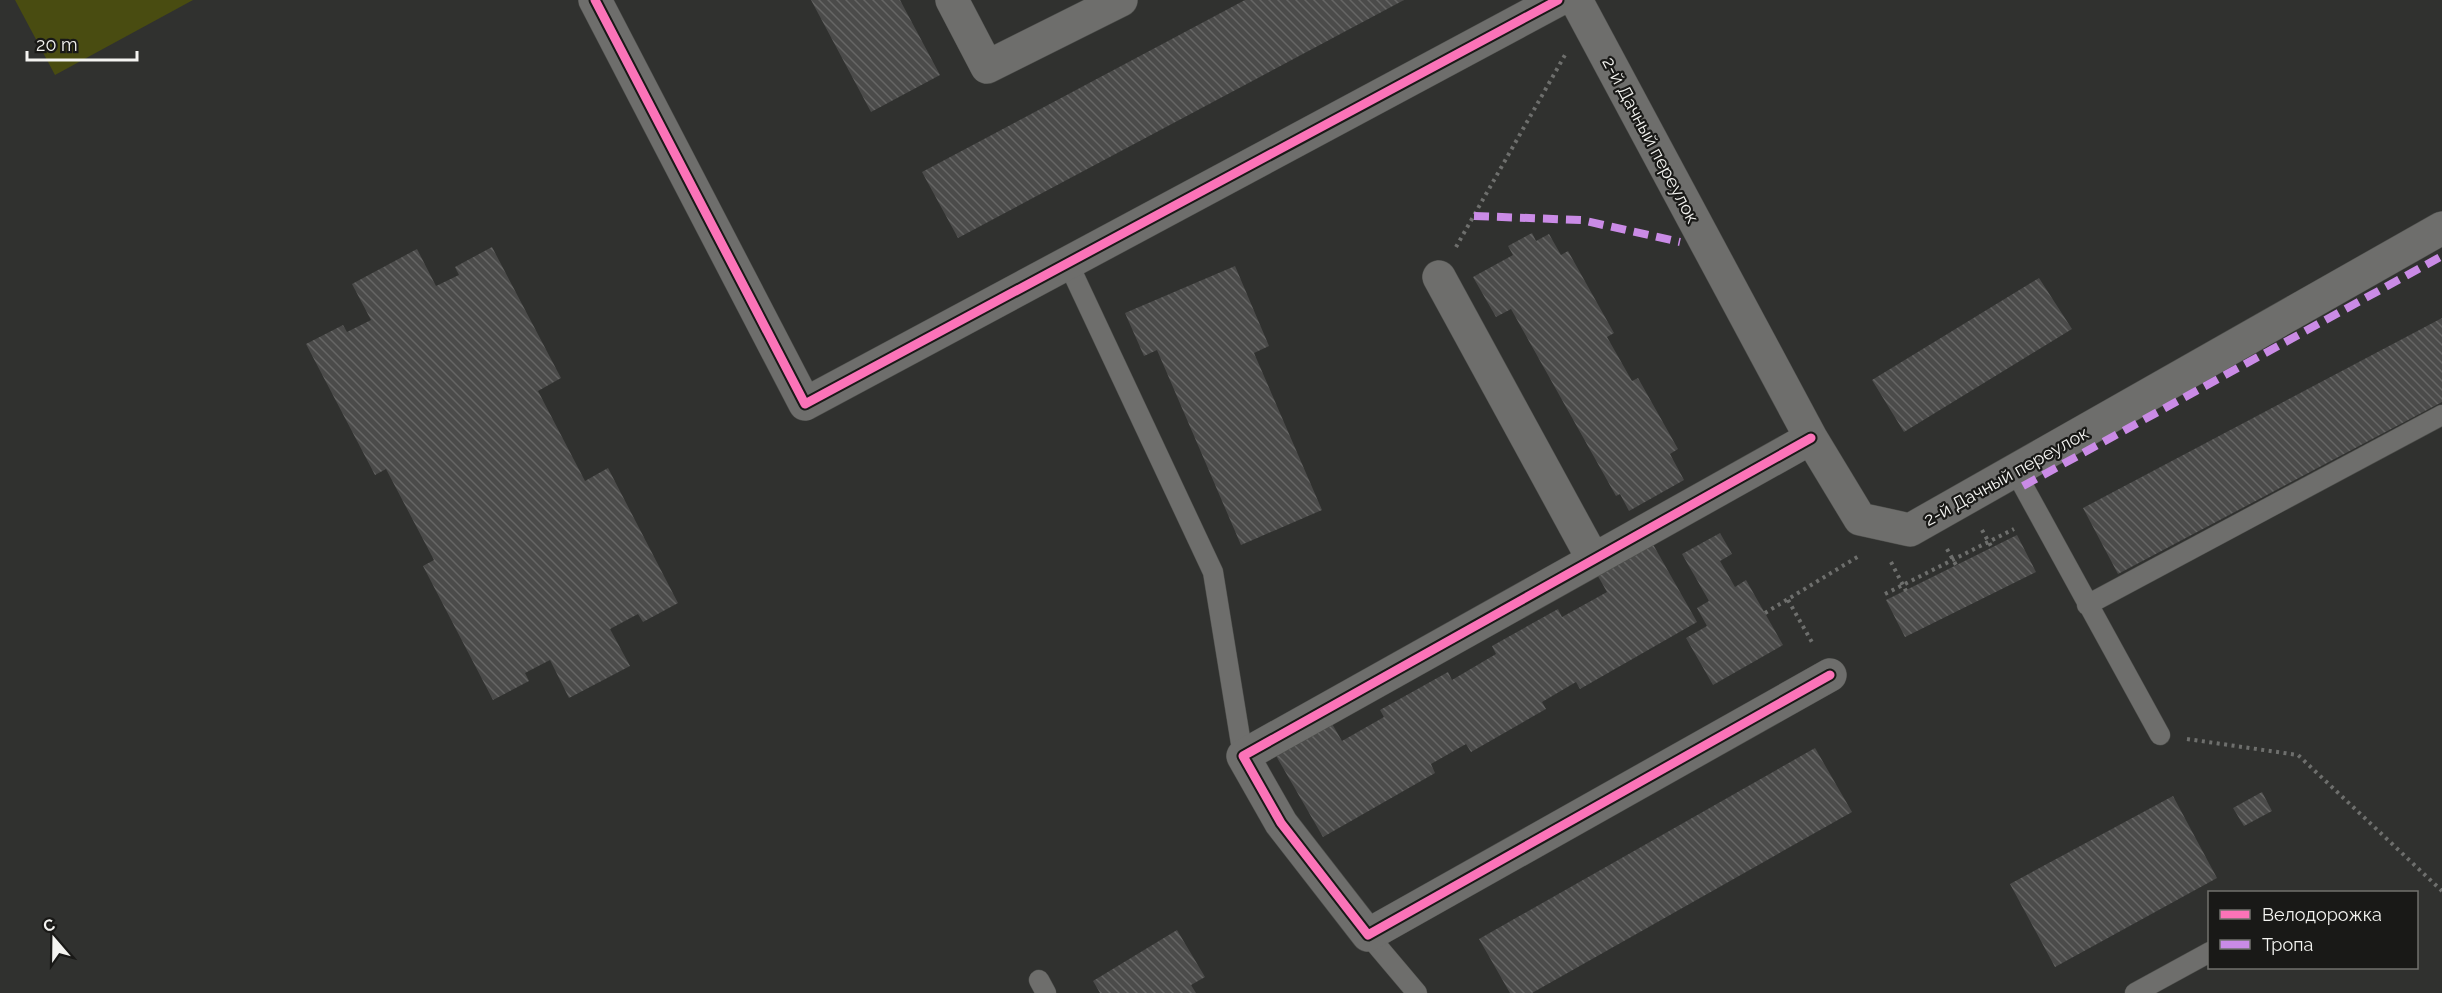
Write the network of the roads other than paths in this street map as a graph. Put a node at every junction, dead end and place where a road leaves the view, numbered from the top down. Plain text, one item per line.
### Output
1 (595, 0) edge
2 (952, 0) edge
3 (1121, 0) edge
4 (1558, 0) edge
5 (1576, 0) edge
6 (2442, 228) edge
7 (1068, 263) junction
8 (1439, 277) road end
9 (2442, 415) edge
10 (1811, 438) junction
11 (2015, 471) junction
12 (1593, 559) junction
13 (2087, 605) junction
14 (1830, 675) road end
15 (2160, 735) road end
16 (1243, 756) junction
17 (1368, 935) junction
18 (2208, 953) edge
19 (1417, 993) edge
20 (2135, 993) edge

1 - 7 street
2 - 3 street
4 - 7 street
5 - 10 street, 2-й Дачный переулок
6 - 11 street, 2-й Дачный переулок
7 - 16 lane
8 - 12 street
9 - 13 lane
10 - 11 street, 2-й Дачный переулок
10 - 12 street
11 - 13 lane
12 - 16 street
13 - 15 lane
14 - 17 street
16 - 17 street
17 - 19 lane
18 - 20 lane

